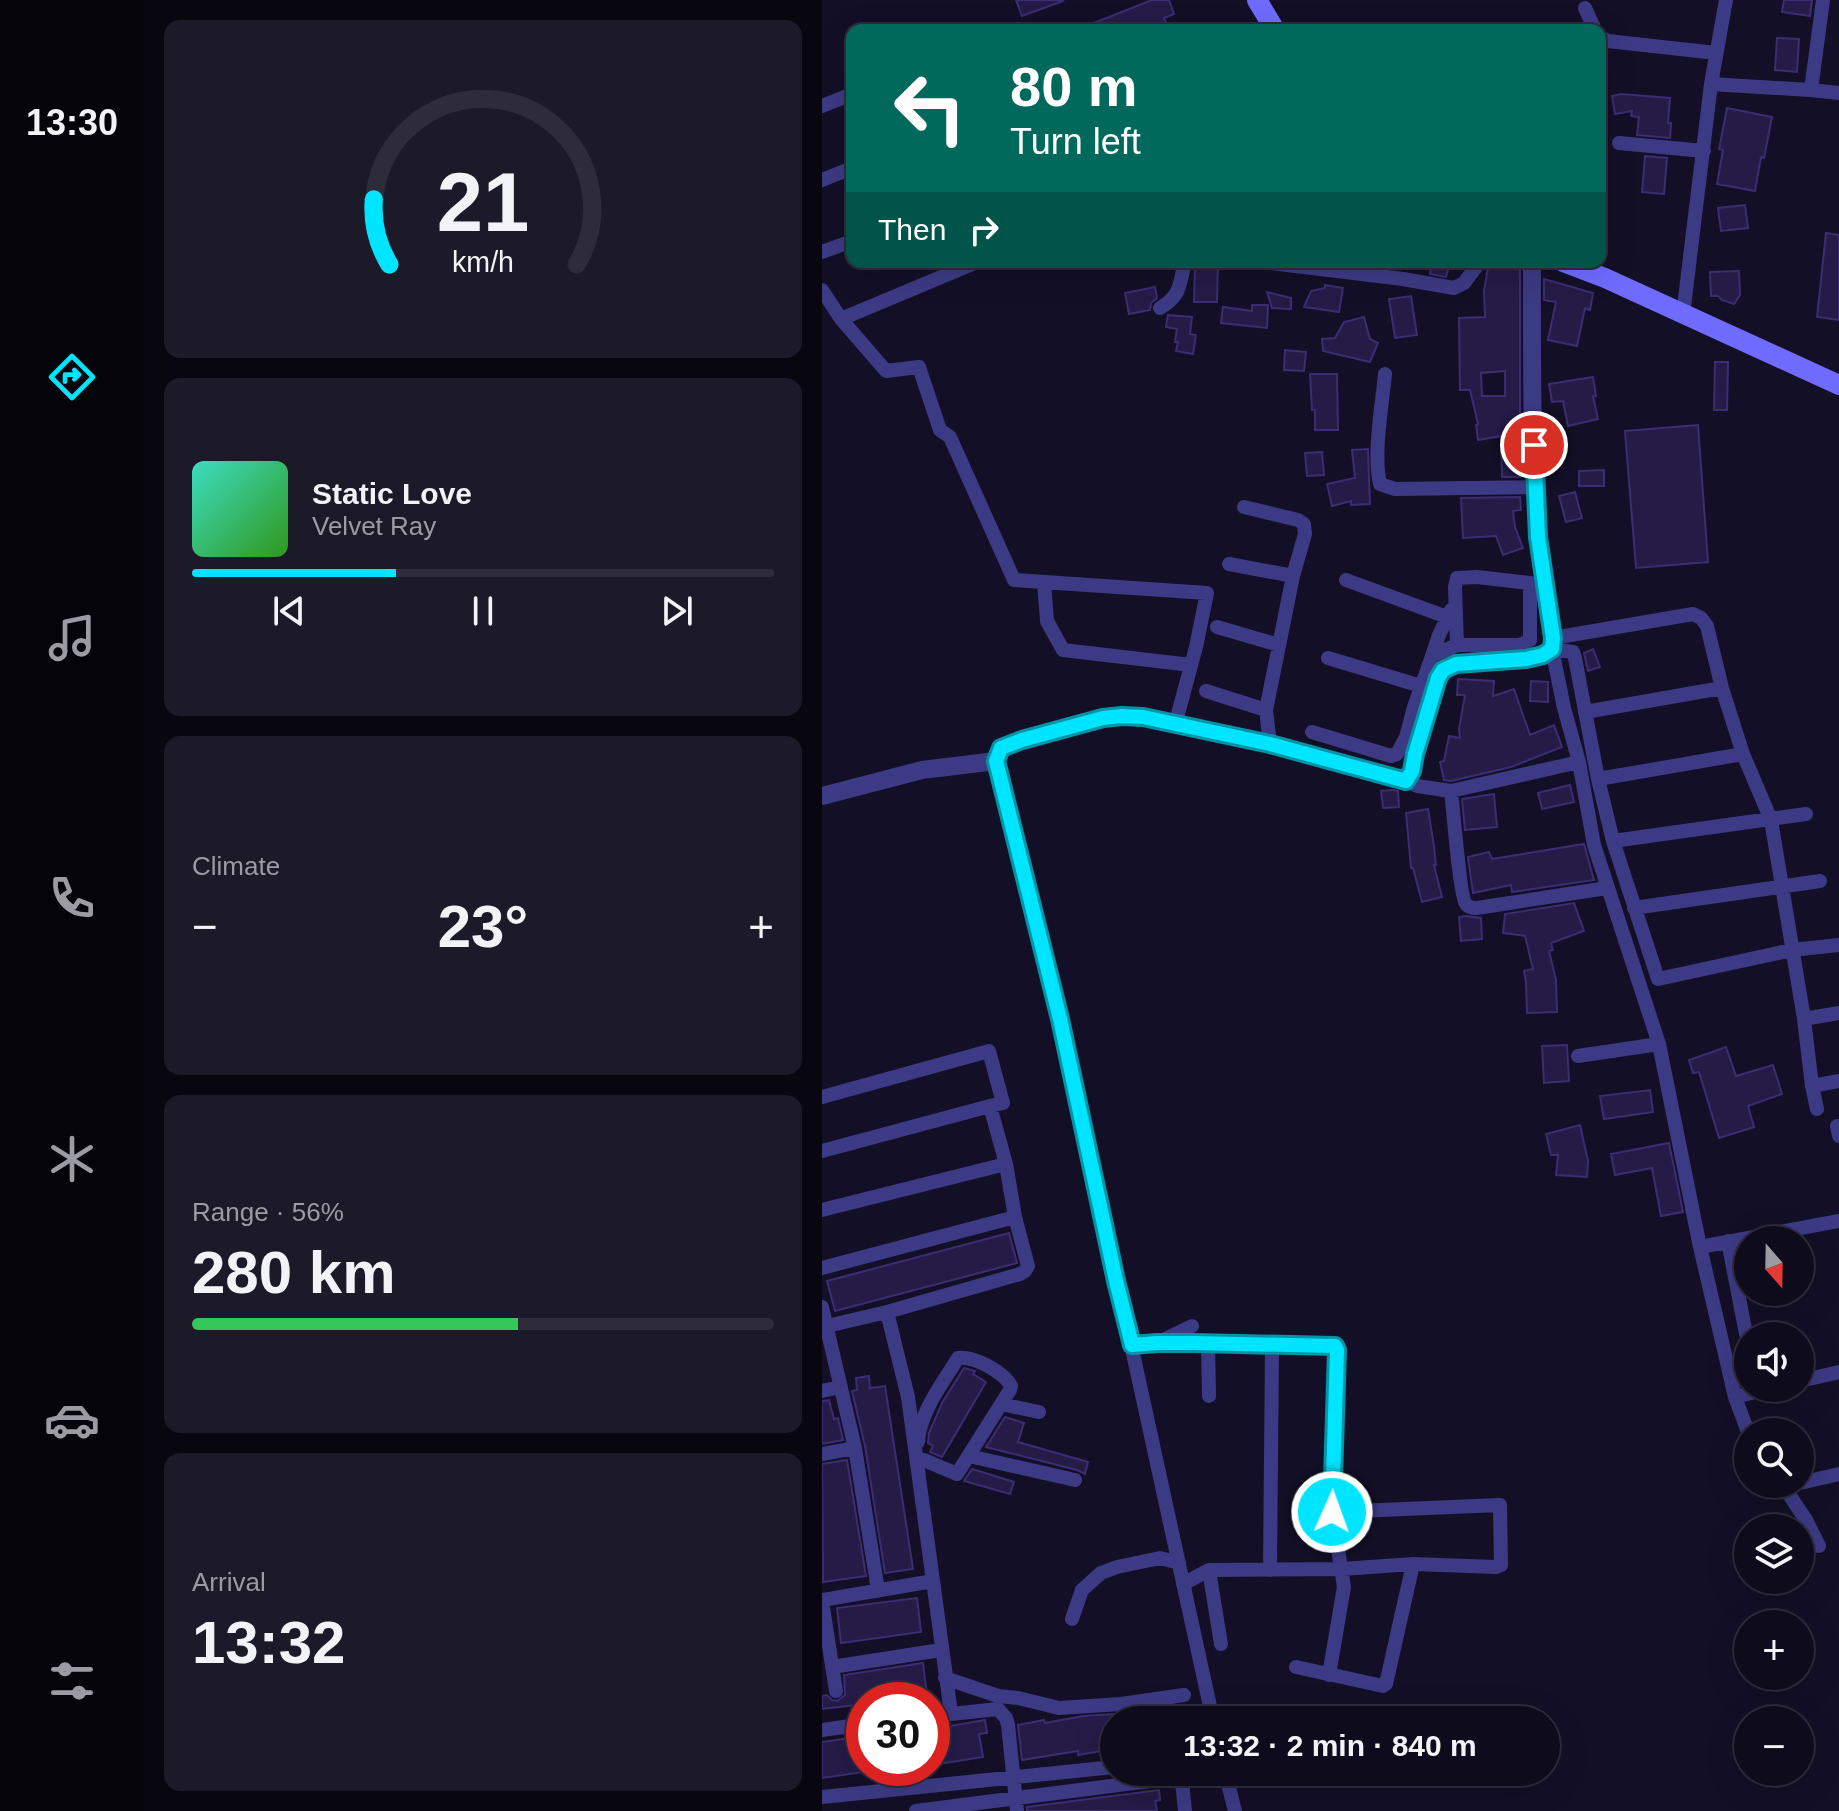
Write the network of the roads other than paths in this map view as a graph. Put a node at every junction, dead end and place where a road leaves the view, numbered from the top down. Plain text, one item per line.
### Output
1 (1257, 0) edge
2 (1726, 0) edge
3 (1823, 0) edge
4 (1585, 8) dead end
5 (1271, 24) edge
6 (1592, 24) edge
7 (1606, 40) edge
8 (1716, 53) junction
9 (1711, 84) junction
10 (1811, 90) junction
11 (1839, 93) edge
12 (846, 96) edge
13 (824, 105) edge
14 (1619, 143) dead end
15 (1704, 151) junction
16 (846, 170) edge
17 (822, 180) edge
18 (846, 243) edge
19 (822, 252) edge
20 (963, 268) edge
21 (1184, 268) edge
22 (1312, 268) edge
23 (1475, 268) edge
24 (1532, 268) edge
25 (1579, 268) edge
26 (822, 290) edge
27 (1160, 308) dead end
28 (1683, 315) junction
29 (841, 319) junction
30 (1385, 374) dead end
31 (1839, 385) edge
32 (1535, 487) junction
33 (1244, 507) dead end
34 (1229, 564) dead end
35 (1293, 576) junction
36 (1346, 580) dead end
37 (1044, 582) junction
38 (1538, 584) junction
39 (1455, 602) junction
40 (1447, 617) junction
41 (1217, 627) dead end
42 (1552, 643) junction
43 (1279, 645) junction
44 (1457, 645) junction
45 (1432, 656) junction
46 (1328, 658) dead end
47 (1191, 665) junction
48 (1421, 686) junction
49 (1722, 688) junction
50 (1206, 691) dead end
51 (1266, 710) junction
52 (1585, 712) junction
53 (1175, 725) junction
54 (1312, 732) dead end
55 (1270, 744) junction
56 (1743, 754) junction
57 (998, 755) junction
58 (1579, 762) junction
59 (1598, 779) junction
60 (1406, 781) junction
61 (1451, 791) junction
62 (823, 792) edge
63 (1806, 814) dead end
64 (1771, 820) junction
65 (1613, 841) junction
66 (1820, 881) dead end
67 (1783, 885) junction
68 (1607, 888) junction
69 (1634, 908) junction
70 (1839, 945) edge
71 (1792, 950) junction
72 (1839, 1013) edge
73 (1804, 1019) junction
74 (1659, 1044) junction
75 (1578, 1056) dead end
76 (1839, 1081) edge
77 (1812, 1086) junction
78 (822, 1097) edge
79 (990, 1106) junction
80 (1817, 1109) dead end
81 (822, 1151) edge
82 (1006, 1164) junction
83 (822, 1210) edge
84 (1015, 1217) junction
85 (1839, 1221) edge
86 (1728, 1241) junction
87 (1700, 1247) junction
88 (822, 1268) edge
89 (822, 1307) edge
90 (887, 1312) junction
91 (1744, 1322) edge
92 (827, 1326) junction
93 (1192, 1326) dead end
94 (1157, 1343) junction
95 (1208, 1343) junction
96 (1132, 1345) junction
97 (1272, 1345) junction
98 (1839, 1372) edge
99 (1814, 1378) edge
100 (840, 1387) junction
101 (822, 1391) edge
102 (1734, 1393) edge
103 (1209, 1396) dead end
104 (1001, 1404) junction
105 (1039, 1412) dead end
106 (855, 1448) junction
107 (822, 1454) edge
108 (969, 1456) junction
109 (921, 1460) junction
110 (1839, 1474) edge
111 (1075, 1480) dead end
112 (1814, 1480) edge
113 (1797, 1498) edge
114 (1332, 1512) junction
115 (1819, 1546) dead end
116 (1179, 1563) junction
117 (1413, 1564) junction
118 (1342, 1569) junction
119 (1209, 1570) junction
120 (1270, 1570) junction
121 (933, 1581) junction
122 (1183, 1584) junction
123 (878, 1590) junction
124 (822, 1601) edge
125 (1072, 1619) dead end
126 (1221, 1644) dead end
127 (941, 1650) junction
128 (832, 1667) junction
129 (1296, 1667) dead end
130 (1329, 1675) junction
131 (945, 1678) junction
132 (836, 1691) dead end
133 (1184, 1695) dead end
134 (1018, 1698) junction
135 (1210, 1706) edge
136 (951, 1713) joint
137 (1006, 1718) junction
138 (846, 1727) edge
139 (822, 1730) edge
140 (1100, 1768) edge
141 (1013, 1776) junction
142 (1118, 1786) edge
143 (1182, 1786) edge
144 (1229, 1786) edge
145 (825, 1796) edge
146 (1016, 1804) edge
147 (834, 1811) edge
148 (916, 1811) edge
149 (1185, 1811) edge
150 (1235, 1811) edge

1 - 5 main road
2 - 8 street
3 - 10 street
4 - 6 street
7 - 8 street
8 - 9 street
9 - 10 street
9 - 15 street
10 - 11 street
12 - 13 street
14 - 15 street
15 - 28 street
16 - 17 street
18 - 19 street
20 - 29 street
21 - 27 street
22 - 23 street
24 - 32 street
25 - 28 main road
26 - 29 street
28 - 31 main road
29 - 37 street
30 - 32 street
32 - 38 street
33 - 35 street
34 - 35 street
35 - 43 street
36 - 40 street
37 - 47 street
37 - 47 street
38 - 39 street
38 - 42 street
38 - 44 street
39 - 40 street
39 - 44 street
40 - 45 street
41 - 43 street
42 - 49 street
42 - 52 street
42 - 58 street
42 - 60 street
43 - 51 street
44 - 45 street
45 - 48 street
46 - 48 street
47 - 53 street
48 - 54 street
49 - 52 street
49 - 56 street
50 - 51 street
51 - 55 street
52 - 59 street
53 - 55 street
53 - 57 street
55 - 60 street
56 - 59 street
56 - 64 street
57 - 62 street
57 - 96 street
58 - 61 street
58 - 68 street
59 - 65 street
60 - 61 street
61 - 68 street
63 - 64 street
64 - 65 street
64 - 67 street
65 - 69 street
66 - 67 street
67 - 69 street
67 - 71 street
68 - 74 street
69 - 71 street
70 - 71 street
71 - 73 street
72 - 73 street
73 - 77 street
74 - 75 street
74 - 87 street
76 - 77 street
77 - 80 street
78 - 79 street
79 - 81 street
79 - 82 street
82 - 83 street
82 - 84 street
84 - 88 street
84 - 90 street
85 - 86 street
86 - 87 street
86 - 91 street
87 - 102 street
89 - 92 street
90 - 92 street
90 - 109 street
92 - 100 street
93 - 94 street
94 - 95 street
94 - 96 street
95 - 97 street
95 - 103 street
96 - 116 street
97 - 114 street
97 - 120 street
98 - 99 street
100 - 101 street
100 - 106 street
104 - 105 street
104 - 108 street
104 - 109 street
106 - 107 street
106 - 123 street
108 - 109 street
108 - 111 street
109 - 121 street
110 - 112 street
113 - 115 street
114 - 117 street
114 - 118 street
116 - 122 street
116 - 125 street
117 - 118 street
117 - 130 street
118 - 120 street
118 - 130 street
119 - 120 street
119 - 122 street
119 - 126 street
121 - 123 street
121 - 127 street
122 - 135 street
123 - 124 street
124 - 128 street
127 - 128 street
127 - 131 street
128 - 132 street
129 - 130 street
131 - 134 street
131 - 136 street
133 - 134 street
134 - 137 street
136 - 137 street
137 - 141 street
138 - 139 street
140 - 141 street
141 - 145 street
141 - 146 street
142 - 146 street
143 - 149 street
144 - 150 street
145 - 147 street
146 - 148 street

